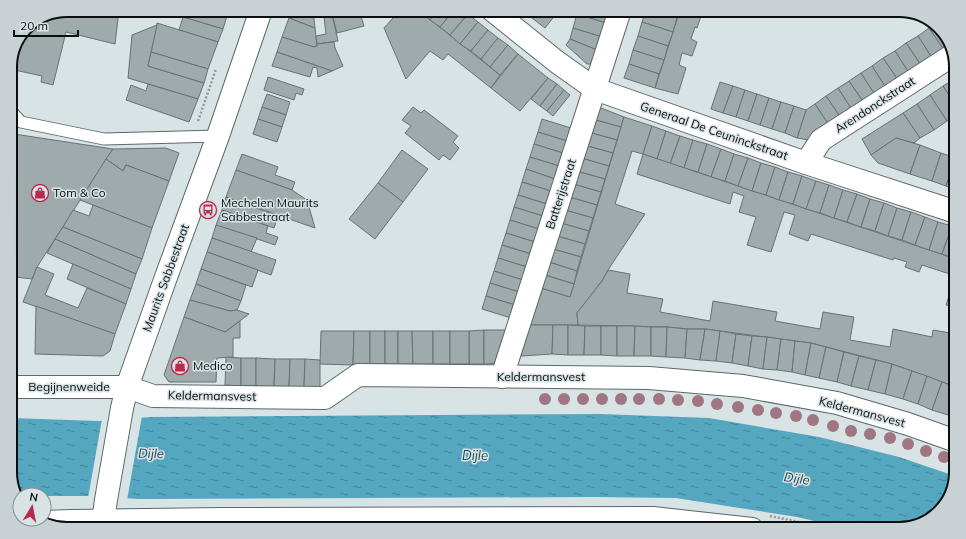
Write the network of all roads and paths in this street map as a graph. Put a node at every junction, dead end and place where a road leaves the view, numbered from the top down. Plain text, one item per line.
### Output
1 (259, 17) edge
2 (501, 17) edge
3 (618, 17) edge
4 (948, 58) edge
5 (595, 89) junction
6 (17, 118) edge
7 (218, 136) junction
8 (806, 163) junction
9 (949, 210) edge
10 (502, 377) junction
11 (17, 388) edge
12 (125, 398) junction
13 (949, 439) edge
14 (104, 516) edge
15 (56, 521) edge
16 (689, 522) edge

1 - 7 street, Maurits Sabbestraat
2 - 5 street, Generaal De Ceuninckstraat
3 - 5 street, Batterijstraat
4 - 8 street, Arendonckstraat
5 - 8 street, Generaal De Ceuninckstraat
5 - 10 street, Batterijstraat
6 - 7 lane
7 - 12 street, Maurits Sabbestraat
8 - 9 street, Generaal De Ceuninckstraat
10 - 12 street, Keldermansvest
10 - 13 street, Keldermansvest
11 - 12 street, Begijnenweide
12 - 14 street, Maurits Sabbestraat
14 - 15 street
14 - 16 street

